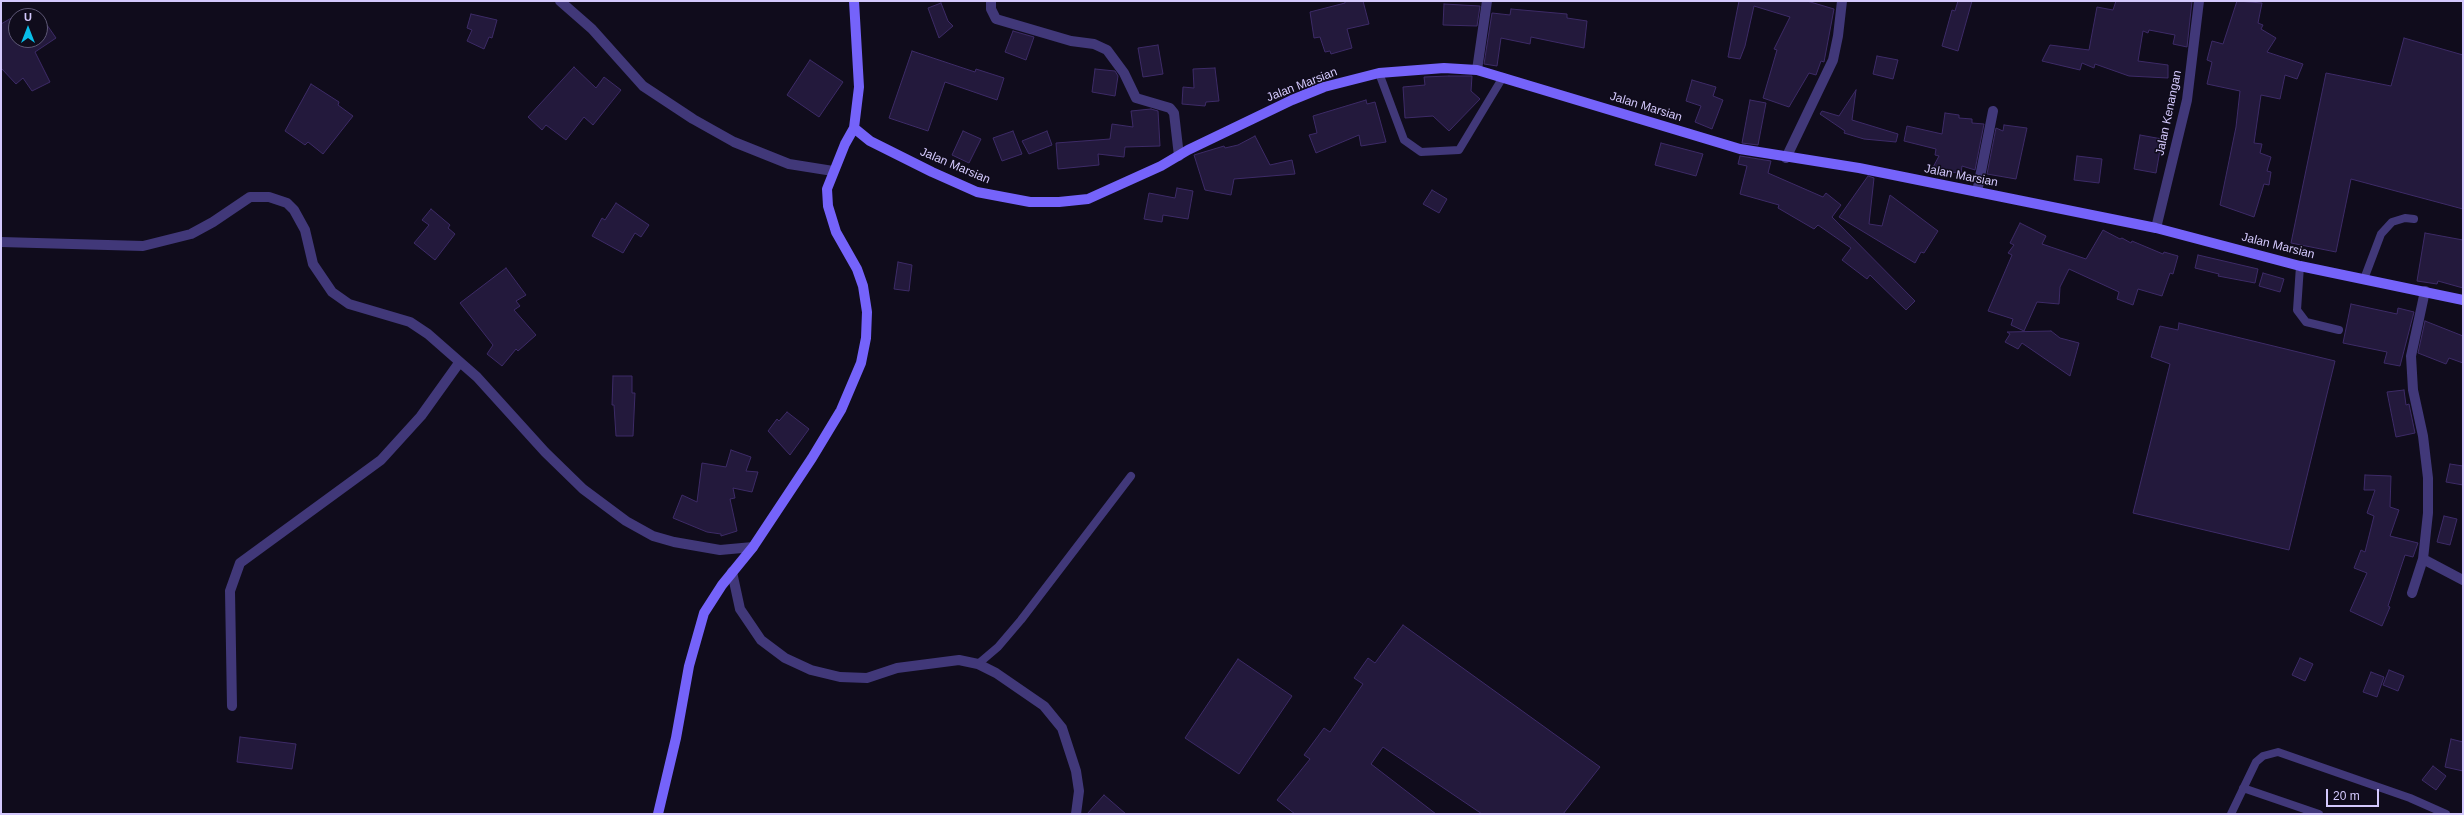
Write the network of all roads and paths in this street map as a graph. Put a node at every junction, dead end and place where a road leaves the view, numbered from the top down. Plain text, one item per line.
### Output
1 (560, 1) edge
2 (854, 1) edge
3 (991, 1) edge
4 (1487, 1) edge
5 (1842, 1) edge
6 (2199, 1) edge
7 (1477, 70) junction
8 (1378, 73) junction
9 (1503, 76) junction
10 (1993, 111) dead end
11 (854, 128) junction
12 (1179, 156) junction
13 (1786, 158) junction
14 (833, 171) junction
15 (1977, 192) junction
16 (2414, 219) dead end
17 (2156, 228) junction
18 (1, 242) edge
19 (2300, 266) junction
20 (2364, 279) junction
21 (2425, 291) junction
22 (2463, 300) edge
23 (2339, 330) dead end
24 (459, 363) junction
25 (1131, 476) dead end
26 (754, 548) junction
27 (2423, 559) junction
28 (732, 572) junction
29 (2463, 580) edge
30 (2412, 593) dead end
31 (978, 664) junction
32 (232, 706) dead end
33 (2243, 788) junction
34 (658, 814) edge
35 (1076, 814) edge
36 (2231, 814) edge
37 (2319, 814) edge
38 (2446, 814) edge

1 - 14 street
2 - 11 street
3 - 12 street
4 - 7 street
5 - 13 street
6 - 17 street, Jalan Kenangan
7 - 8 street, Jalan Marsian
7 - 9 street, Jalan Marsian
8 - 9 lane
8 - 12 street, Jalan Marsian
9 - 13 street, Jalan Marsian
10 - 15 street
11 - 12 street, Jalan Marsian
11 - 14 street
13 - 15 street, Jalan Marsian
14 - 26 street
15 - 17 street, Jalan Marsian
16 - 20 lane
17 - 19 street, Jalan Marsian
18 - 24 street
19 - 20 street, Jalan Marsian
19 - 23 lane
20 - 21 street, Jalan Marsian
21 - 22 street, Jalan Marsian
21 - 27 street
24 - 26 street
24 - 32 street
25 - 31 lane
26 - 28 street
27 - 29 street
27 - 30 street
28 - 31 street
28 - 34 street
31 - 35 street
33 - 36 lane
33 - 37 lane
33 - 38 lane

